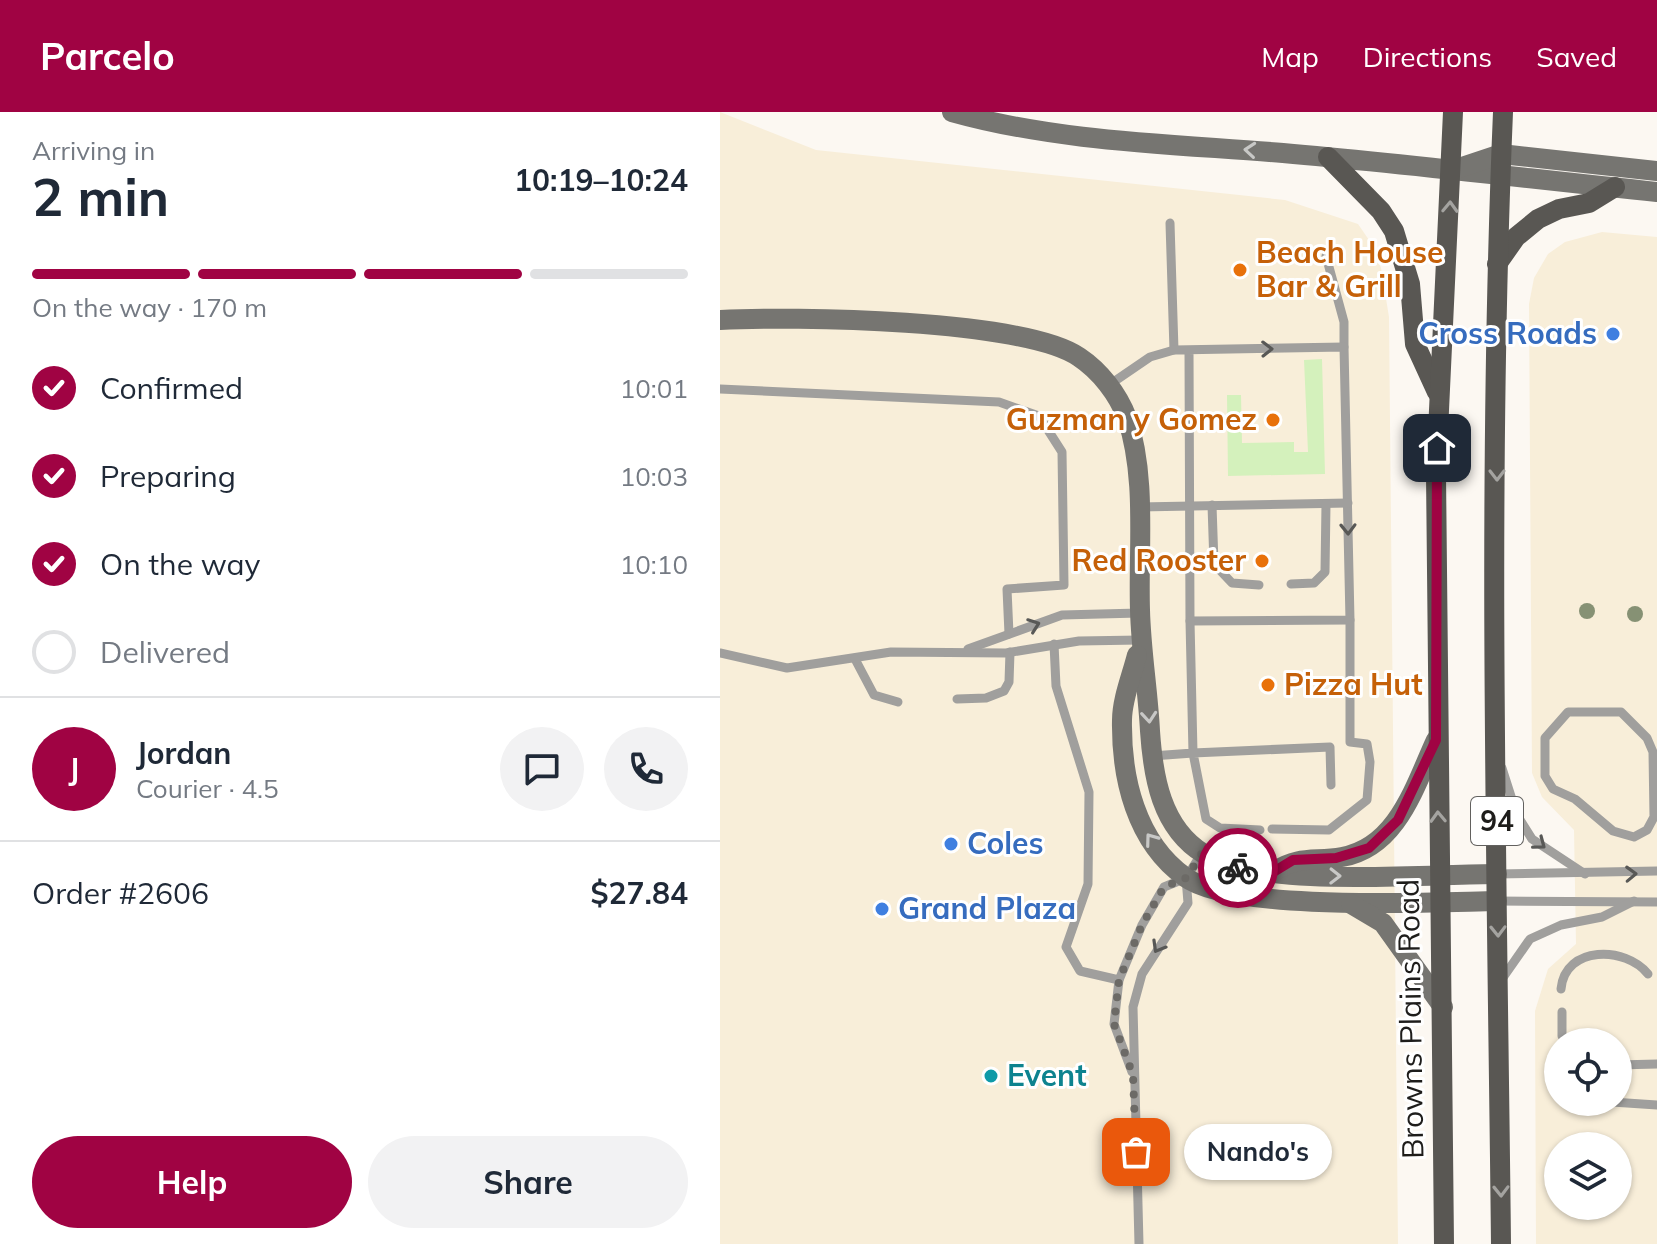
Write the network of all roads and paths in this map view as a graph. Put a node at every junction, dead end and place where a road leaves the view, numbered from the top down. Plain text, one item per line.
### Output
1 (952, 112) edge
2 (1453, 112) edge
3 (1503, 112) edge
4 (1501, 154) junction
5 (1328, 157) junction
6 (1452, 170) junction
7 (1657, 171) edge
8 (1500, 176) junction
9 (1615, 187) junction
10 (1657, 192) edge
11 (1170, 223) dead end
12 (1326, 256) dead end
13 (1497, 264) junction
14 (720, 320) edge
15 (1344, 347) junction
16 (1174, 350) junction
17 (1189, 350) junction
18 (1109, 385) junction
19 (720, 389) edge
20 (1439, 396) junction
21 (1348, 503) junction
22 (1326, 504) junction
23 (1190, 505) junction
24 (1212, 505) junction
25 (1137, 507) junction
26 (1291, 584) dead end
27 (1259, 585) dead end
28 (1140, 613) junction
29 (1350, 620) junction
30 (1190, 621) junction
31 (1009, 634) junction
32 (1141, 640) junction
33 (1054, 644) junction
34 (961, 651) junction
35 (1010, 652) junction
36 (720, 653) edge
37 (855, 659) junction
38 (957, 699) dead end
39 (898, 702) dead end
40 (1568, 712) joint
41 (1436, 740) junction
42 (1496, 750) junction
43 (1193, 753) junction
44 (1152, 756) junction
45 (1331, 785) dead end
46 (1272, 829) dead end
47 (1260, 830) dead end
48 (1202, 853) junction
49 (1275, 871) junction
50 (1657, 871) edge
51 (1440, 874) junction
52 (1497, 874) junction
53 (1585, 874) junction
54 (1186, 878) junction
55 (1497, 901) junction
56 (1634, 901) junction
57 (1441, 902) junction
58 (1657, 902) edge
59 (1348, 903) junction
60 (1648, 974) dead end
61 (1119, 980) junction
62 (1498, 983) junction
63 (1561, 989) dead end
64 (1443, 1007) junction
65 (1562, 1012) dead end
66 (1562, 1028) edge
67 (1657, 1064) edge
68 (1632, 1065) edge
69 (1133, 1075) junction
70 (1632, 1103) edge
71 (1657, 1105) edge
72 (1139, 1244) edge
73 (1444, 1244) edge
74 (1501, 1244) edge

5 -> 1 street
2 - 6 main road, Browns Plains Road
3 - 4 main road
4 - 6 street
4 - 7 street
4 - 8 main road
5 - 6 street
5 - 20 main road
6 - 8 street
20 -> 6 main road, Browns Plains Road / 94
8 - 9 street
8 - 13 main road, 94
9 - 10 street
9 - 13 main road
11 - 16 lane
12 - 15 lane
13 -> 42 main road, 94
14 - 18 street
17 -> 15 lane
15 - 21 lane
16 - 17 lane
16 - 18 lane
17 - 23 lane
18 - 25 street
19 - 31 lane
20 - 41 main road, Browns Plains Road / 94
21 - 22 lane
21 -> 29 lane
22 - 24 lane
22 - 26 lane
23 - 24 lane
23 - 25 lane
23 - 30 lane
24 - 27 lane
25 - 28 street
31 -> 28 lane
28 - 32 street
29 - 30 lane
29 - 46 lane
30 - 43 lane
31 - 34 lane
32 - 33 lane
32 -> 44 street
54 -> 32 street
33 - 35 lane
33 - 61 lane
34 - 35 lane
34 - 37 lane
35 - 38 lane
36 - 37 lane
37 - 39 lane
40 - 40 lane
41 - 49 street
51 -> 41 main road, Browns Plains Road / 94
42 - 52 main road, 94
42 -> 53 lane
43 - 44 lane
43 - 45 lane
43 - 47 lane
44 - 48 street
48 - 49 street
48 - 54 lane
49 -> 51 street
53 -> 50 lane
51 - 52 street
51 - 57 main road, Browns Plains Road / 94
52 - 53 lane
52 - 55 main road, 94
54 - 59 street
54 - 61 lane
54 -> 69 lane
55 - 56 lane
55 - 57 street
55 -> 62 main road, 94
56 - 58 lane
56 - 62 lane
57 - 59 street
57 - 64 main road, Browns Plains Road / 94
59 - 64 street
60 - 63 lane
61 - 69 lane
62 -> 74 main road, 94
64 - 73 main road, Browns Plains Road / 94
65 - 66 lane
67 - 68 lane
69 - 72 lane
70 - 71 lane

